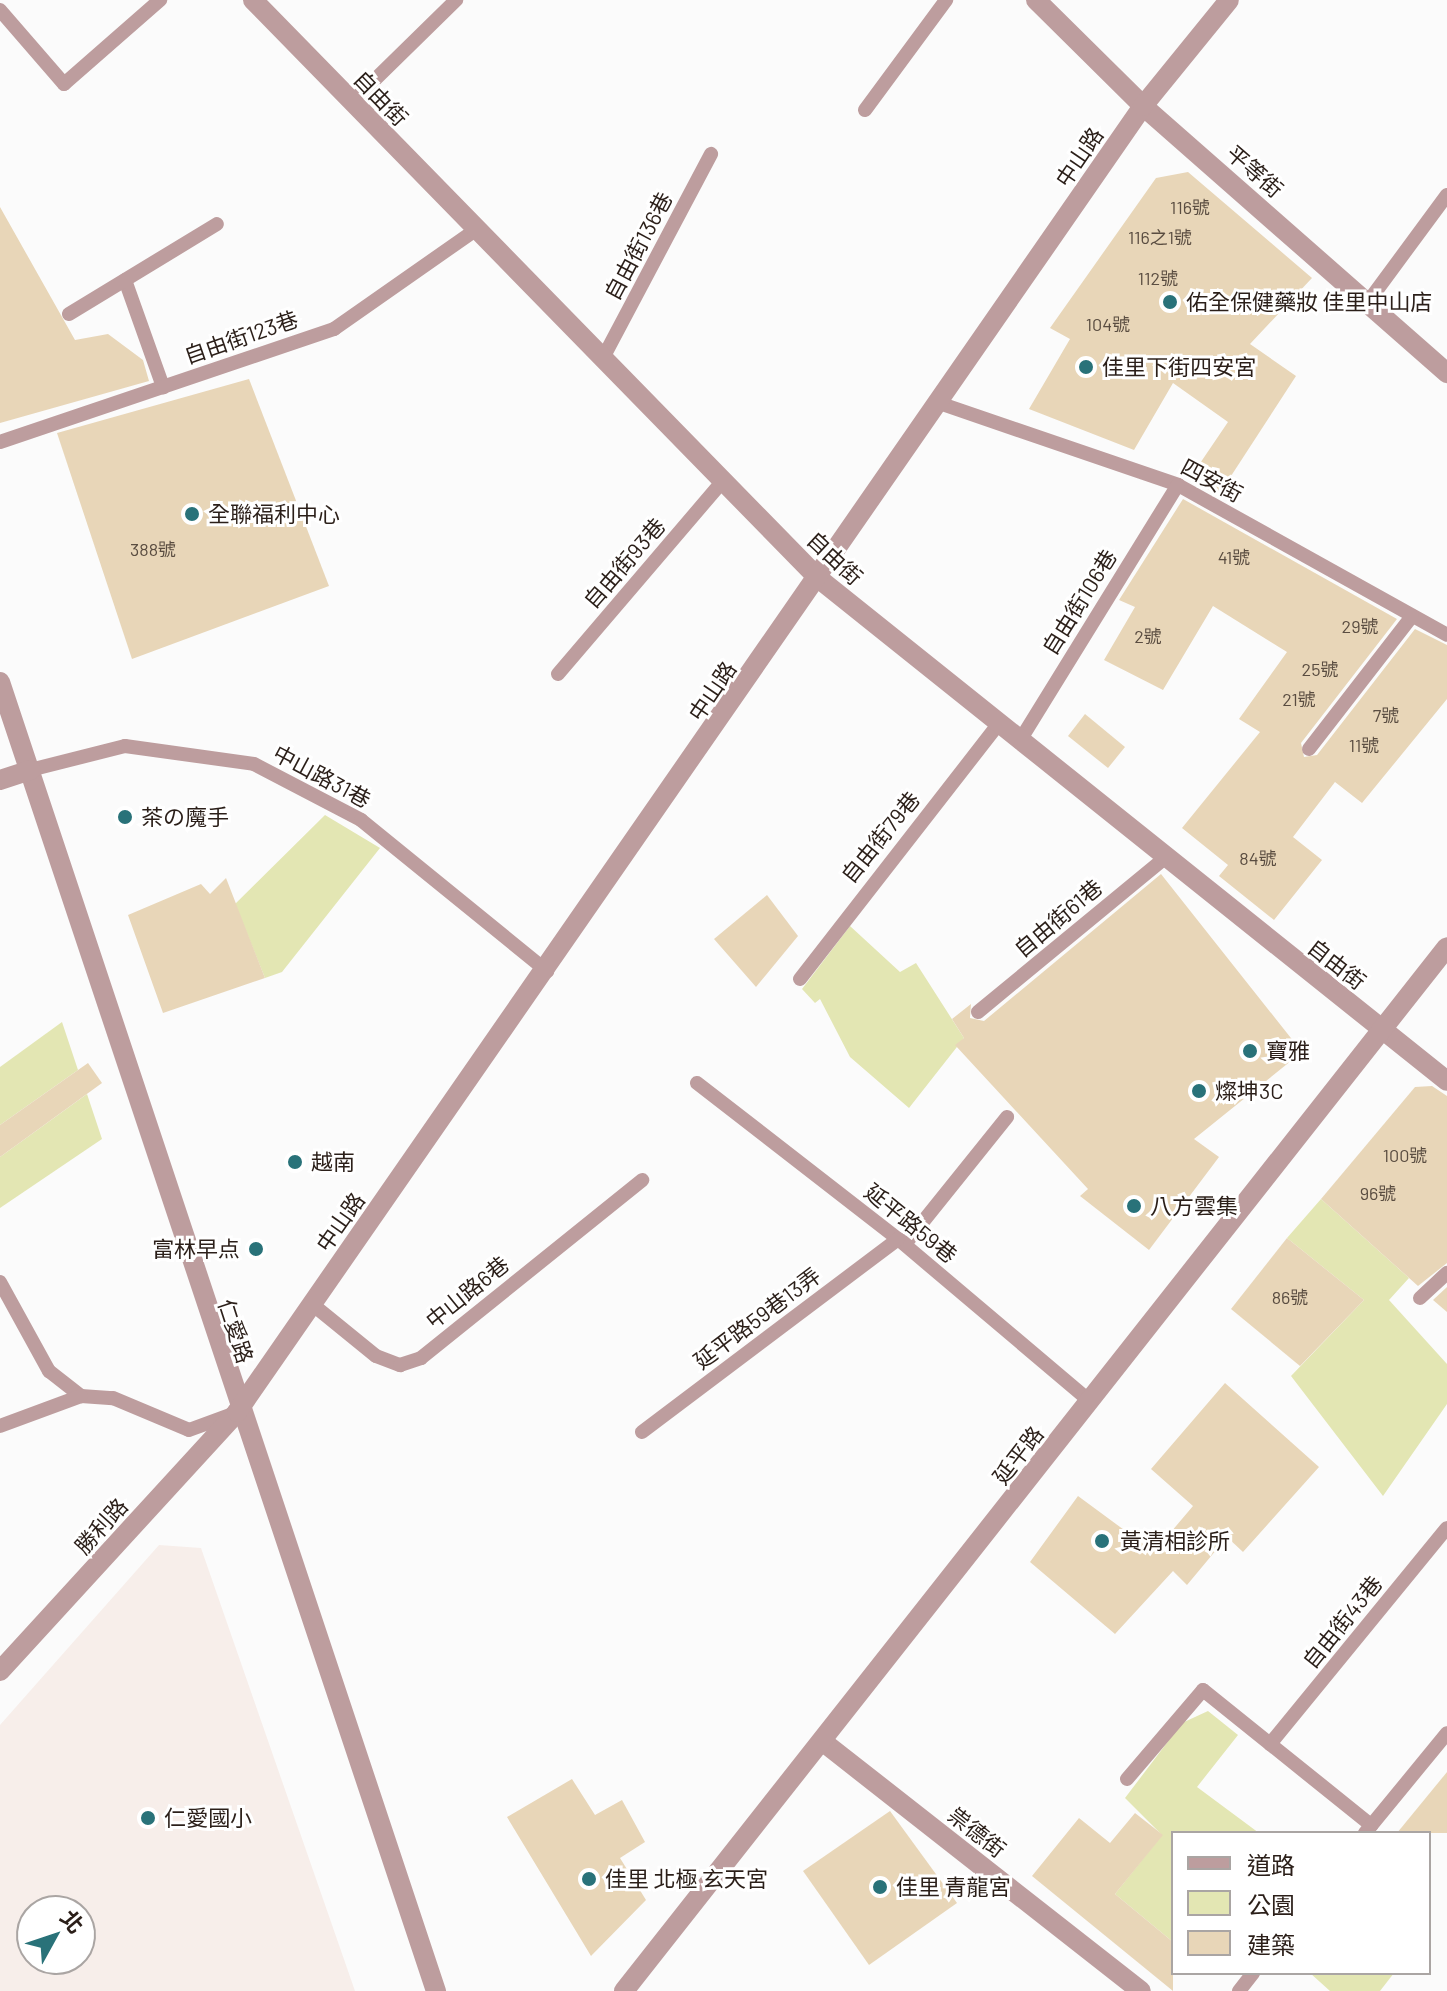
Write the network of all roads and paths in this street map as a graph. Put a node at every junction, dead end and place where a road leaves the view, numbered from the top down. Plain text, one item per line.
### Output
1 (160, 0) edge
2 (253, 0) edge
3 (456, 0) edge
4 (946, 0) edge
5 (1036, 0) edge
6 (1229, 0) edge
7 (0, 10) edge
8 (352, 102) junction
9 (1143, 106) junction
10 (865, 110) dead end
11 (711, 154) dead end
12 (1447, 195) edge
13 (217, 224) dead end
14 (474, 231) junction
15 (125, 280) junction
16 (1368, 302) junction
17 (69, 314) dead end
18 (603, 358) junction
19 (1447, 373) edge
20 (163, 387) junction
21 (939, 403) junction
22 (0, 442) edge
23 (723, 481) junction
24 (1178, 485) junction
25 (818, 578) junction
26 (1412, 616) junction
27 (1447, 635) edge
28 (558, 674) dead end
29 (0, 682) edge
30 (998, 725) junction
31 (1019, 742) junction
32 (1309, 749) dead end
33 (30, 770) junction
34 (0, 780) edge
35 (1165, 858) junction
36 (1447, 947) edge
37 (547, 971) junction
38 (800, 979) dead end
39 (978, 1012) dead end
40 (1381, 1029) junction
41 (1447, 1081) edge
42 (697, 1083) dead end
43 (1007, 1117) dead end
44 (642, 1180) dead end
45 (901, 1241) junction
46 (1447, 1273) edge
47 (0, 1282) edge
48 (1420, 1298) dead end
49 (312, 1304) junction
50 (81, 1396) junction
51 (1091, 1402) junction
52 (237, 1412) junction
53 (0, 1426) edge
54 (642, 1432) dead end
55 (1447, 1528) edge
56 (0, 1671) edge
57 (1447, 1733) edge
58 (822, 1741) junction
59 (1270, 1744) junction
60 (1127, 1779) dead end
61 (1368, 1829) edge
62 (1251, 1975) edge
63 (436, 1991) edge
64 (624, 1991) edge
65 (1141, 1991) edge
66 (1239, 1991) edge

1 - 7 lane
2 - 8 street, 自由街
3 - 8 lane
4 - 10 lane
5 - 9 street, 平等街
6 - 9 street, 中山路
8 - 14 street, 自由街
9 - 16 street, 平等街
9 - 21 street, 中山路
11 - 18 lane, 自由街136巷
12 - 16 lane
13 - 15 lane
14 - 18 street, 自由街
14 - 20 lane, 自由街123巷
15 - 17 lane
15 - 20 lane
16 - 19 street, 平等街
18 - 23 street, 自由街
20 - 22 lane, 自由街123巷
21 - 24 lane, 四安街
21 - 25 street, 中山路
23 - 25 street, 自由街
23 - 28 lane, 自由街93巷
24 - 26 lane, 四安街
24 - 31 lane, 自由街106巷
25 - 30 street, 自由街
25 - 37 street, 中山路
26 - 27 lane, 四安街
26 - 32 lane
29 - 33 street, 仁愛路
30 - 31 street, 自由街
30 - 38 lane, 自由街79巷
31 - 35 street, 自由街
33 - 34 street
33 - 37 lane, 中山路31巷
33 - 52 street, 仁愛路
35 - 39 lane, 自由街61巷
35 - 40 street, 自由街
36 - 40 street, 延平路
37 - 49 street, 中山路
40 - 41 street, 自由街
40 - 51 street, 延平路
42 - 45 lane, 延平路59巷
43 - 45 lane, 延平路59巷13弄
44 - 49 lane, 中山路6巷
45 - 51 lane, 延平路59巷
45 - 54 lane, 延平路59巷13弄
46 - 48 lane
47 - 50 lane
49 - 52 street, 中山路
50 - 52 lane
50 - 53 lane
51 - 58 street, 延平路
52 - 56 street, 勝利路
52 - 63 street, 仁愛路
55 - 59 lane, 自由街43巷
57 - 61 lane
58 - 64 street, 延平路
58 - 65 street, 祟德街
59 - 60 lane
59 - 61 lane
62 - 66 lane

